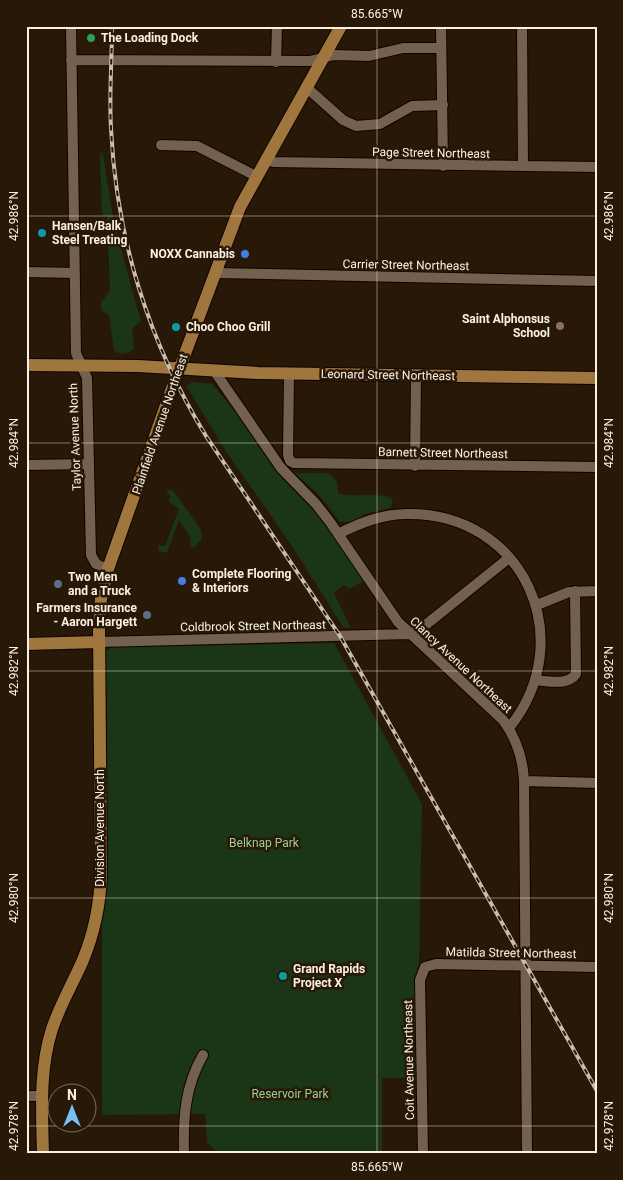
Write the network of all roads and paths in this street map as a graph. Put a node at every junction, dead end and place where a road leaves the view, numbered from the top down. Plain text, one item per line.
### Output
1 (71, 26) edge
2 (277, 26) edge
3 (341, 26) edge
4 (441, 26) edge
5 (522, 26) edge
6 (441, 48) junction
7 (322, 58) junction
8 (72, 60) junction
9 (276, 62) junction
10 (306, 87) junction
11 (443, 105) junction
12 (161, 145) dead end
13 (266, 158) junction
14 (443, 166) junction
15 (523, 166) junction
16 (597, 167) edge
17 (256, 176) junction
18 (26, 272) edge
19 (75, 273) junction
20 (215, 273) junction
21 (597, 281) edge
22 (26, 365) edge
23 (81, 365) junction
24 (178, 369) junction
25 (215, 372) junction
26 (289, 374) junction
27 (416, 376) junction
28 (597, 378) edge
29 (89, 464) junction
30 (26, 465) edge
31 (416, 466) junction
32 (597, 467) edge
33 (338, 534) junction
34 (509, 558) junction
35 (108, 569) junction
36 (575, 591) junction
37 (597, 591) edge
38 (537, 605) junction
39 (408, 634) junction
40 (99, 642) junction
41 (26, 644) edge
42 (535, 680) junction
43 (509, 728) junction
44 (524, 782) junction
45 (597, 783) edge
46 (526, 966) junction
47 (425, 967) joint
48 (597, 967) edge
49 (203, 1055) dead end
50 (26, 1096) edge
51 (42, 1096) junction
52 (43, 1154) edge
53 (184, 1154) edge
54 (423, 1154) edge
55 (527, 1154) edge

1 - 8 street, Taylor Avenue North
2 - 9 street
3 - 7 main road, Plainfield Avenue Northeast
4 - 6 street
5 - 15 street
6 - 7 street
6 - 11 street
7 - 9 street
7 - 10 main road, Plainfield Avenue Northeast
8 - 9 street
8 - 19 street, Taylor Avenue North
10 - 11 street
10 - 13 main road, Plainfield Avenue Northeast
11 - 14 street
12 - 17 street
13 - 14 street, Page Street Northeast
13 - 17 main road, Plainfield Avenue Northeast
14 - 15 street, Page Street Northeast
15 - 16 street, Page Street Northeast
17 - 20 main road, Plainfield Avenue Northeast
18 - 19 street
19 - 23 street, Taylor Avenue North
20 - 21 street, Carrier Street Northeast
20 - 24 main road, Plainfield Avenue Northeast
22 - 23 main road, Leonard Street Northeast
23 - 24 main road, Leonard Street Northeast
23 - 29 street, Taylor Avenue North
24 - 25 main road, Leonard Street Northeast
24 - 35 main road, Plainfield Avenue Northeast
25 - 26 main road, Leonard Street Northeast
25 - 33 street, Clancy Avenue Northeast
26 - 27 main road, Leonard Street Northeast
26 - 31 street, Barnett Street Northeast
27 - 28 main road, Leonard Street Northeast
27 - 31 street
29 - 30 street
29 - 35 street, Taylor Avenue North
31 - 32 street, Barnett Street Northeast
33 - 34 street
33 - 39 street, Clancy Avenue Northeast
34 - 38 street
34 - 39 street
35 - 40 main road, Plainfield Avenue Northeast
36 - 37 street
36 - 38 street
36 - 42 street
38 - 42 street
39 - 40 street, Coldbrook Street Northeast
39 - 43 street, Clancy Avenue Northeast
40 - 41 main road
40 - 51 main road, Division Avenue North
42 - 43 street
43 - 44 street, Clancy Avenue Northeast
44 - 45 street
44 - 46 street, Clancy Avenue Northeast
46 - 47 street, Matilda Street Northeast
46 - 48 street, Matilda Street Northeast
46 - 55 street, Clancy Avenue Northeast
47 - 54 street, Coit Avenue Northeast
49 - 53 street
50 - 51 street
51 - 52 main road, Division Avenue North

